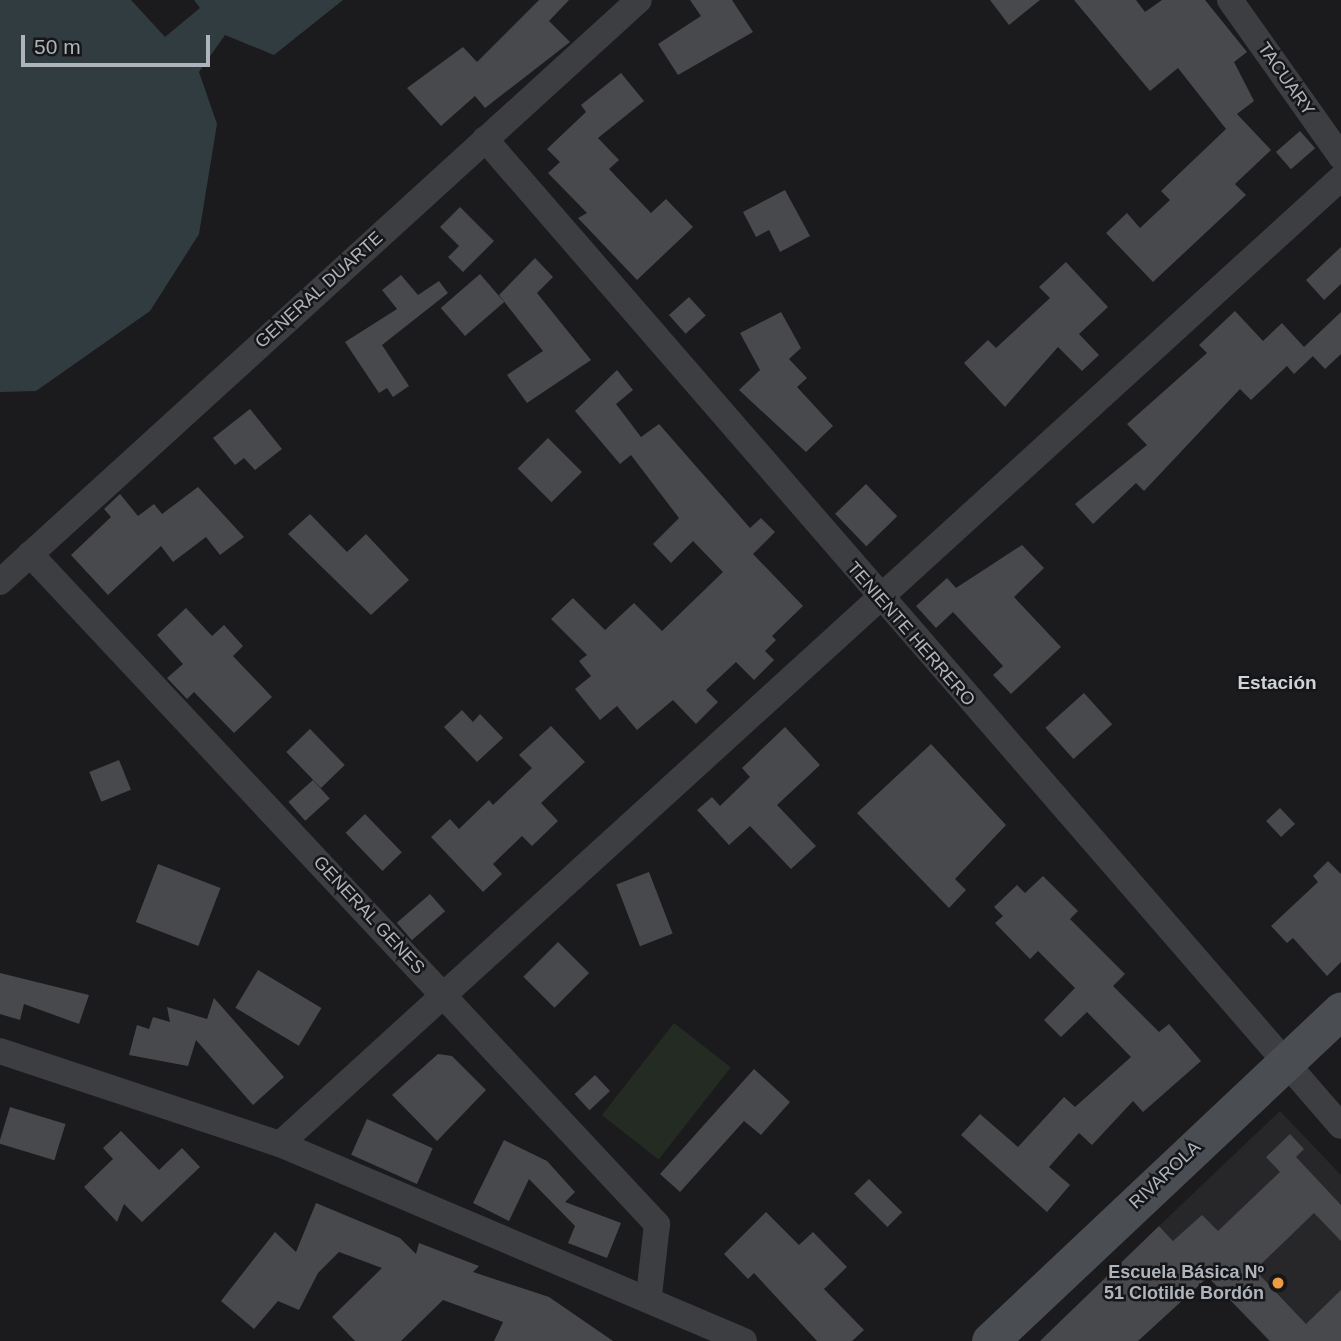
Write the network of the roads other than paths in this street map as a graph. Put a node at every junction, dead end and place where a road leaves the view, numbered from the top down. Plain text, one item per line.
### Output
1 (639, 0) edge
2 (1230, 0) edge
3 (485, 139) junction
4 (1341, 158) edge
5 (1341, 178) edge
6 (30, 554) junction
7 (0, 582) edge
8 (879, 597) junction
9 (444, 995) junction
10 (1341, 1010) edge
11 (0, 1051) edge
12 (1283, 1064) junction
13 (1341, 1126) edge
14 (280, 1144) junction
15 (649, 1295) junction
16 (744, 1341) edge
17 (990, 1341) edge

1 - 3 street, GENERAL DUARTE
2 - 4 street, TACUARY
3 - 6 street, GENERAL DUARTE
3 - 8 street, TENIENTE HERRERO
5 - 8 street
6 - 7 street, GENERAL DUARTE
6 - 9 street, GENERAL GENES
8 - 9 street
8 - 12 street, TENIENTE HERRERO
9 - 14 street
9 - 15 street, GENERAL GENES
10 - 12 street, RIVAROLA
11 - 14 street
12 - 13 street, TENIENTE HERRERO
12 - 17 street, RIVAROLA
14 - 15 street
15 - 16 street

